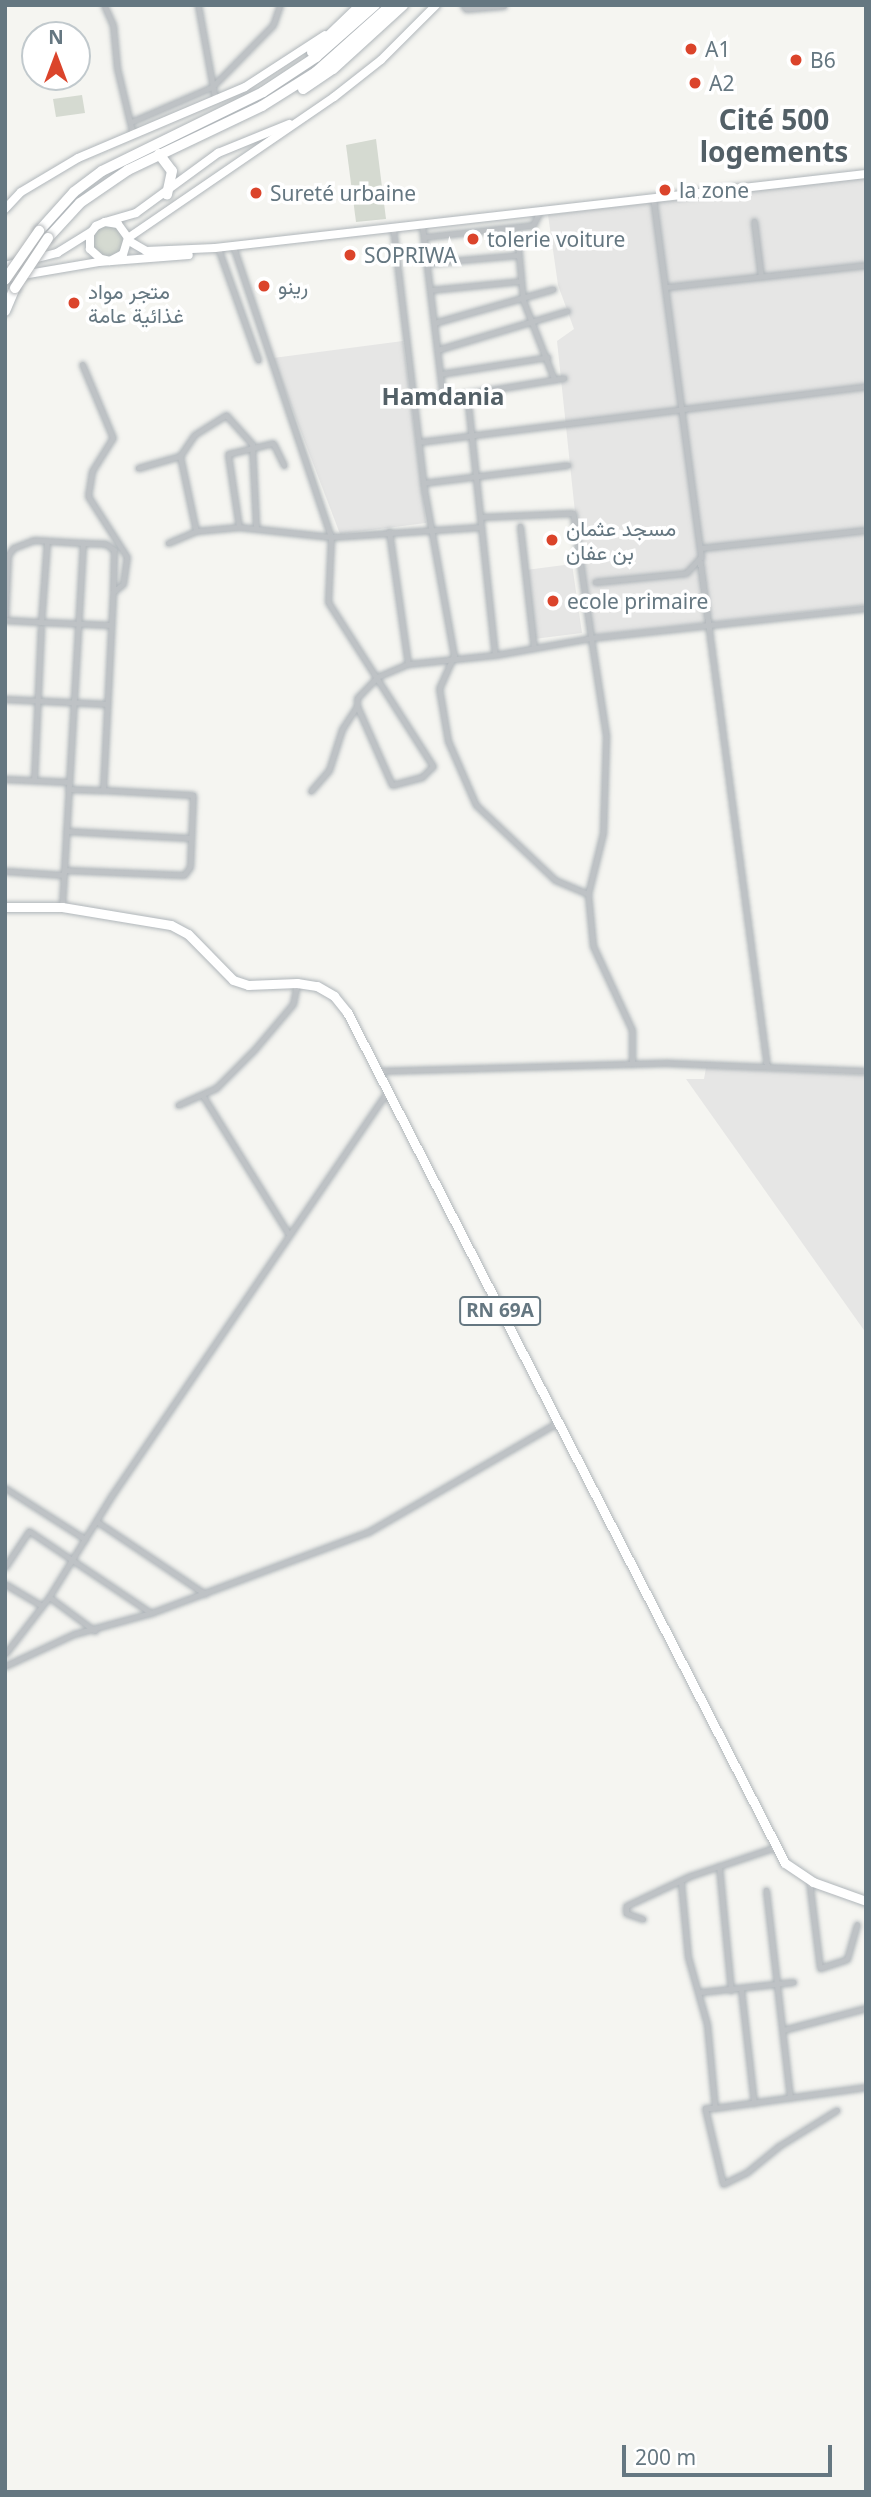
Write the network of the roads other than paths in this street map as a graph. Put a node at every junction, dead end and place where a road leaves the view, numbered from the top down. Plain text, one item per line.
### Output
1 (104, 5) edge
2 (198, 5) edge
3 (280, 5) edge
4 (361, 5) edge
5 (375, 5) edge
6 (391, 5) edge
7 (403, 5) edge
8 (436, 5) edge
9 (463, 5) edge
10 (504, 6) edge
11 (334, 31) junction
12 (284, 78) junction
13 (212, 87) junction
14 (215, 99) junction
15 (308, 116) junction
16 (231, 121) junction
17 (131, 122) junction
18 (133, 135) junction
19 (159, 154) junction
20 (866, 174) edge
21 (167, 194) junction
22 (653, 197) junction
23 (5, 209) edge
24 (540, 211) junction
25 (512, 214) junction
26 (492, 216) junction
27 (754, 221) dead end
28 (105, 222) junction
29 (422, 225) junction
30 (514, 227) junction
31 (393, 228) junction
32 (93, 229) junction
33 (495, 229) junction
34 (43, 235) junction
35 (517, 235) dead end
36 (424, 237) junction
37 (128, 240) junction
38 (233, 246) junction
39 (216, 248) junction
40 (519, 255) junction
41 (110, 261) junction
42 (427, 263) junction
43 (866, 265) edge
44 (5, 266) edge
45 (761, 277) junction
46 (5, 279) edge
47 (521, 281) junction
48 (667, 287) junction
49 (553, 289) dead end
50 (430, 290) junction
51 (523, 300) junction
52 (5, 311) edge
53 (567, 311) dead end
54 (533, 322) junction
55 (434, 323) junction
56 (437, 350) junction
57 (548, 356) junction
58 (258, 360) dead end
59 (82, 364) dead end
60 (440, 374) junction
61 (564, 378) dead end
62 (554, 379) junction
63 (866, 386) edge
64 (467, 394) junction
65 (443, 398) junction
66 (416, 402) junction
67 (683, 408) junction
68 (471, 436) junction
69 (419, 442) junction
70 (253, 448) junction
71 (180, 456) junction
72 (568, 465) dead end
73 (284, 466) dead end
74 (138, 468) dead end
75 (475, 477) junction
76 (423, 483) junction
77 (480, 517) junction
78 (257, 526) junction
79 (520, 526) dead end
80 (239, 527) junction
81 (481, 527) junction
82 (433, 528) junction
83 (866, 530) edge
84 (196, 531) junction
85 (389, 531) junction
86 (331, 537) junction
87 (47, 541) junction
88 (169, 542) dead end
89 (83, 543) junction
90 (701, 548) junction
91 (700, 562) junction
92 (595, 582) dead end
93 (113, 592) junction
94 (866, 608) edge
95 (5, 618) edge
96 (77, 623) junction
97 (41, 625) junction
98 (111, 625) junction
99 (709, 625) junction
100 (591, 638) junction
101 (534, 648) junction
102 (495, 655) junction
103 (451, 661) junction
104 (408, 664) junction
105 (377, 677) junction
106 (5, 699) edge
107 (37, 701) junction
108 (73, 703) junction
109 (107, 704) junction
110 (357, 706) junction
111 (5, 779) edge
112 (34, 780) junction
113 (69, 785) junction
114 (103, 789) junction
115 (311, 791) dead end
116 (66, 831) junction
117 (191, 838) junction
118 (5, 871) edge
119 (64, 872) junction
120 (588, 894) junction
121 (5, 907) edge
122 (62, 907) junction
123 (297, 983) junction
124 (632, 1064) junction
125 (767, 1067) junction
126 (376, 1071) junction
127 (866, 1071) edge
128 (387, 1092) junction
129 (203, 1096) junction
130 (178, 1105) dead end
131 (288, 1233) junction
132 (557, 1423) junction
133 (5, 1488) edge
134 (96, 1521) junction
135 (85, 1539) junction
136 (72, 1560) junction
137 (5, 1567) edge
138 (5, 1584) edge
139 (205, 1594) junction
140 (48, 1597) junction
141 (42, 1606) junction
142 (151, 1613) junction
143 (95, 1631) junction
144 (5, 1654) edge
145 (5, 1666) edge
146 (776, 1847) junction
147 (719, 1866) junction
148 (809, 1880) junction
149 (681, 1883) junction
150 (766, 1890) dead end
151 (866, 1901) edge
152 (643, 1919) dead end
153 (857, 1924) dead end
154 (793, 1982) dead end
155 (776, 1986) junction
156 (741, 1989) junction
157 (731, 1990) junction
158 (701, 1992) junction
159 (866, 2008) edge
160 (783, 2030) junction
161 (866, 2087) edge
162 (790, 2098) junction
163 (754, 2103) junction
164 (715, 2108) junction
165 (837, 2110) dead end

1 - 17 street
2 - 13 street
3 - 13 street
4 - 11 highway
5 - 12 highway
6 - 16 highway
7 - 16 highway
8 - 15 main road
9 - 10 street
11 - 12 highway
11 - 14 main road
12 - 34 highway
13 - 14 street
13 - 17 street
14 - 18 main road
15 - 21 main road
15 - 37 main road
16 - 19 highway
17 - 18 street
18 - 23 main road
19 - 21 highway
19 - 34 highway
20 - 22 main road
21 - 28 main road
22 - 24 main road
22 - 48 street
24 - 25 main road
24 - 30 street
25 - 26 main road
25 - 30 street
26 - 29 main road
26 - 33 street
27 - 45 street
28 - 32 main road
28 - 37 main road
29 - 31 main road
29 - 36 street
30 - 33 street
31 - 38 main road
31 - 66 street
32 - 41 main road
32 - 44 main road
33 - 36 street
34 - 46 highway, bridge
34 - 52 highway, bridge
35 - 40 street
36 - 42 street
37 - 39 main road
37 - 41 main road
38 - 39 main road
38 - 86 street
39 - 41 main road
39 - 58 street
40 - 42 street
40 - 47 street
41 - 46 main road
42 - 50 street
43 - 45 street
45 - 48 street
47 - 50 street
47 - 51 street
48 - 67 street
49 - 51 street
50 - 55 street
51 - 54 street
51 - 55 street
53 - 54 street
54 - 56 street
54 - 57 street
55 - 56 street
56 - 60 street
57 - 60 street
57 - 62 street
59 - 93 street
60 - 65 street
61 - 62 street
62 - 64 street
63 - 67 street
64 - 65 street
64 - 68 street
65 - 66 street
66 - 69 street
67 - 68 street
67 - 90 street
68 - 69 street
68 - 75 street
69 - 76 street
70 - 71 street
70 - 73 street
70 - 78 street
70 - 80 street
71 - 74 street
71 - 84 street
72 - 75 street
75 - 76 street
75 - 77 street
76 - 82 street
77 - 81 street
77 - 100 street
78 - 80 street
78 - 86 street
79 - 101 street
80 - 84 street
81 - 82 street
81 - 102 street
82 - 85 street
82 - 103 street
83 - 90 street
84 - 88 street
85 - 86 street
85 - 104 street
86 - 105 street
87 - 89 street
87 - 95 street
87 - 97 street
89 - 93 street
89 - 96 street
90 - 91 street
91 - 92 street
91 - 99 street
93 - 98 street
94 - 99 street
95 - 97 street
96 - 97 street
96 - 98 street
96 - 108 street
97 - 107 street
98 - 109 street
99 - 100 street
99 - 125 street
100 - 101 street
100 - 120 street
101 - 102 street
102 - 103 street
103 - 104 street
103 - 120 street
104 - 105 street
105 - 110 street
105 - 110 street
106 - 107 street
107 - 108 street
107 - 112 street
108 - 109 street
108 - 113 street
109 - 114 street
110 - 115 street
111 - 112 street
112 - 113 street
113 - 114 street
113 - 116 street
114 - 117 street
116 - 117 street
116 - 119 street
117 - 119 street
118 - 119 street
119 - 122 street
120 - 124 street
121 - 122 main road, RN 69A
122 - 123 main road, RN 69A
123 - 126 main road, RN 69A
123 - 129 street
124 - 125 street
124 - 126 street
125 - 127 street
126 - 128 main road, RN 69A
128 - 131 street
128 - 132 main road, RN 69A
129 - 130 street
129 - 131 street
131 - 134 street
132 - 139 street
132 - 146 main road, RN 69A
133 - 135 street
134 - 135 street
134 - 139 street
135 - 136 street
136 - 137 street
136 - 140 street
136 - 142 street
138 - 141 street
139 - 142 street
140 - 141 street
140 - 143 street
141 - 144 street
142 - 143 street
143 - 145 street
146 - 147 street
146 - 148 main road, RN 69A
147 - 149 street
147 - 157 street
148 - 151 main road, RN 69A
148 - 153 street
149 - 152 street
149 - 158 street
150 - 155 street
154 - 155 street
155 - 156 street
155 - 160 street
156 - 157 street
156 - 163 street
157 - 158 street
158 - 164 street
159 - 160 street
160 - 162 street
161 - 162 street
162 - 163 street
163 - 164 street
164 - 165 street

